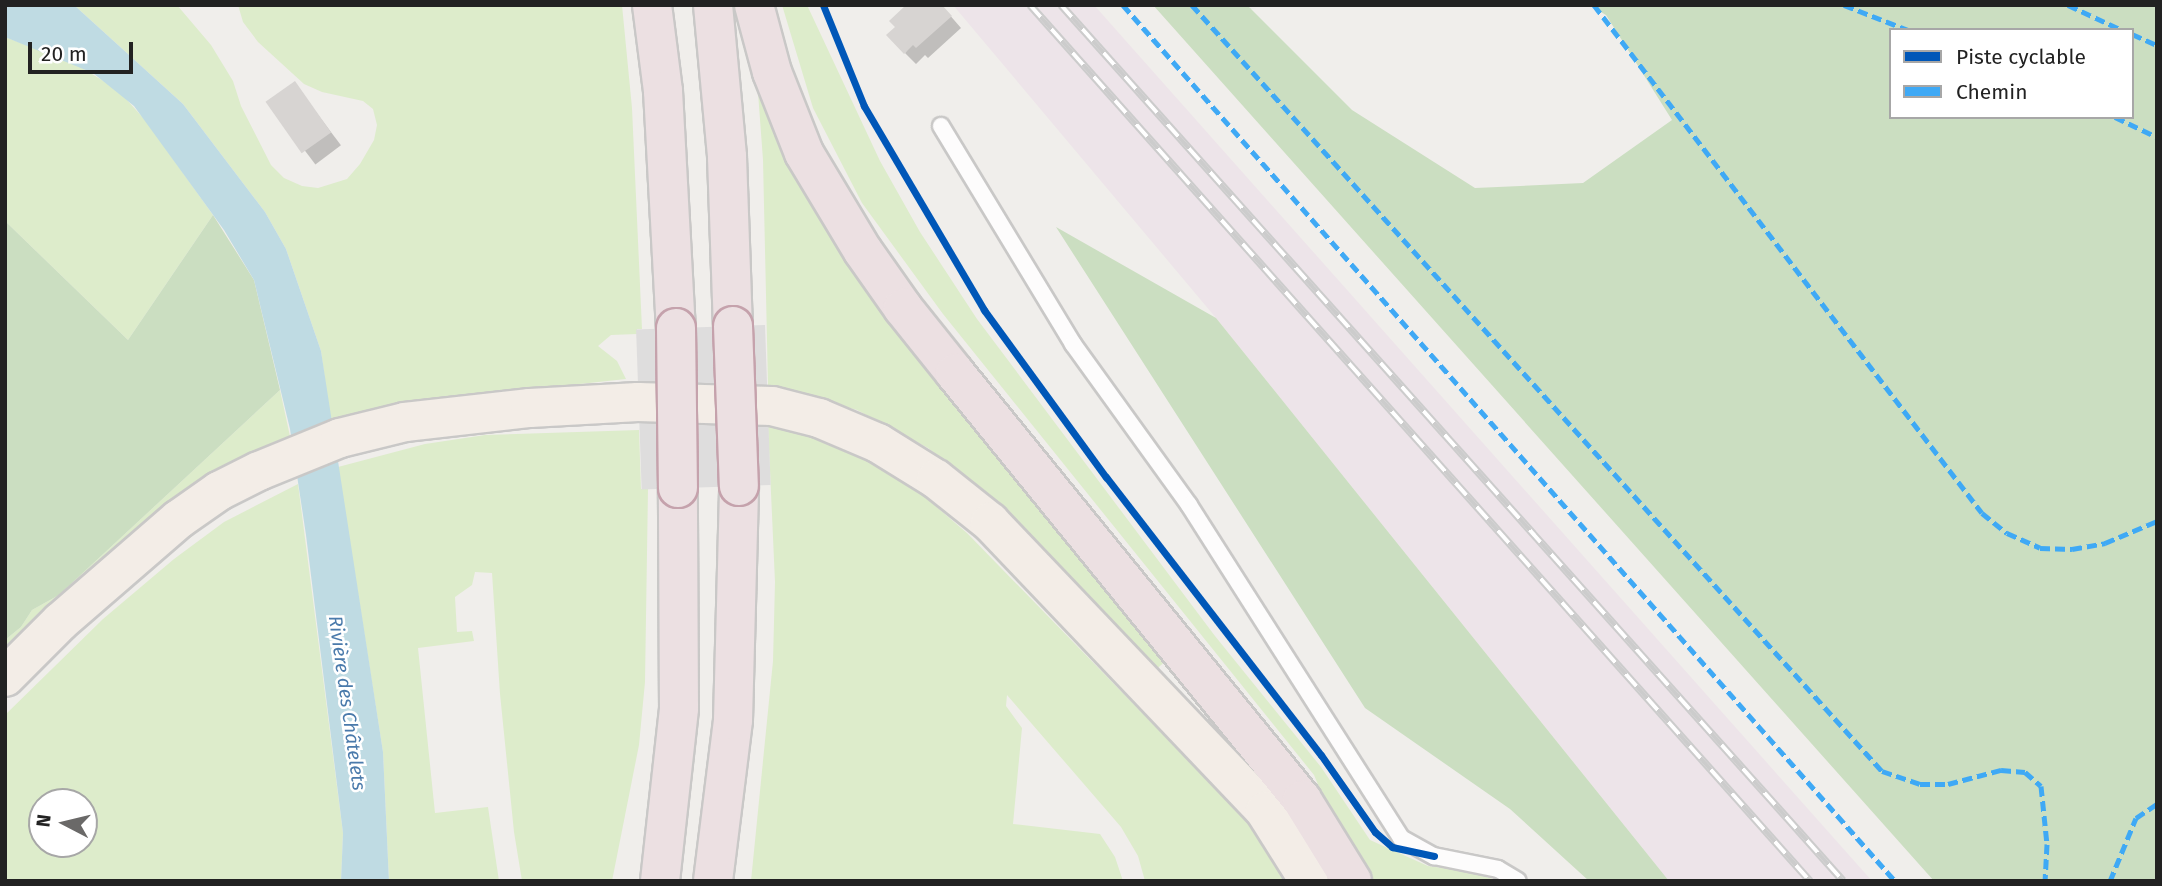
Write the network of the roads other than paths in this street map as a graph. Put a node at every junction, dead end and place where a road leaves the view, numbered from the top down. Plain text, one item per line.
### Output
1 (652, 5) edge
2 (713, 5) edge
3 (754, 5) edge
4 (941, 126) dead end
5 (5, 677) edge
6 (660, 881) edge
7 (713, 881) edge
8 (1309, 881) edge
9 (1352, 881) edge
10 (1518, 881) edge

1 - 6 highway, bridge
2 - 7 highway, bridge
3 - 9 highway
4 - 10 lane
5 - 8 main road

